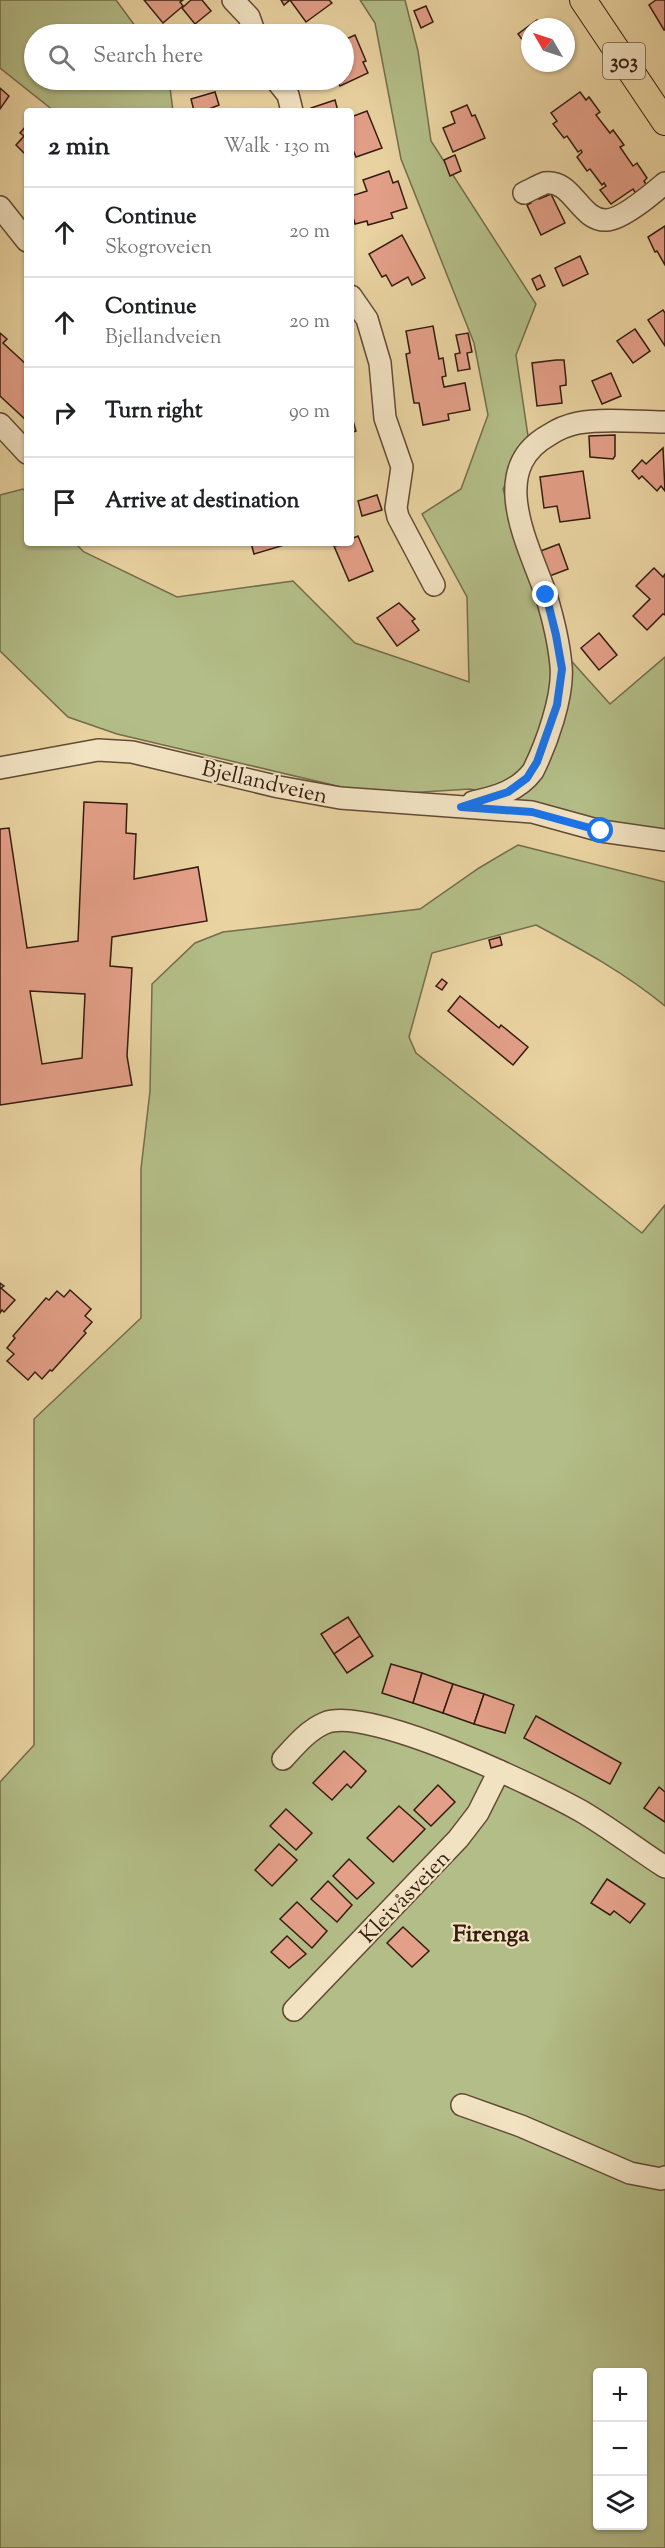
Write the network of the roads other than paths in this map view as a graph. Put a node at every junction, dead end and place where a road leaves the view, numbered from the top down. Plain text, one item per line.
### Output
1 (233, 0) edge
2 (583, 0) edge
3 (251, 24) edge
4 (284, 90) edge
5 (291, 108) edge
6 (665, 122) edge
7 (665, 183) edge
8 (524, 193) dead end
9 (0, 207) edge
10 (24, 237) edge
11 (354, 300) edge
12 (665, 422) edge
13 (0, 424) edge
14 (24, 450) edge
15 (434, 585) dead end
16 (0, 768) edge
17 (461, 807) junction
18 (665, 840) edge
19 (283, 1759) dead end
20 (499, 1771) junction
21 (665, 1868) edge
22 (294, 2010) dead end
23 (462, 2105) dead end
24 (665, 2177) edge

1 - 3 street
2 - 6 main road, 303
4 - 5 street
7 - 8 street
9 - 10 street
11 - 15 street
12 - 17 street
13 - 14 street
16 - 17 street, Bjellandveien
17 - 18 street, Bjellandveien
19 - 20 street
20 - 21 street
20 - 22 street, Kleivåsveien
23 - 24 street

